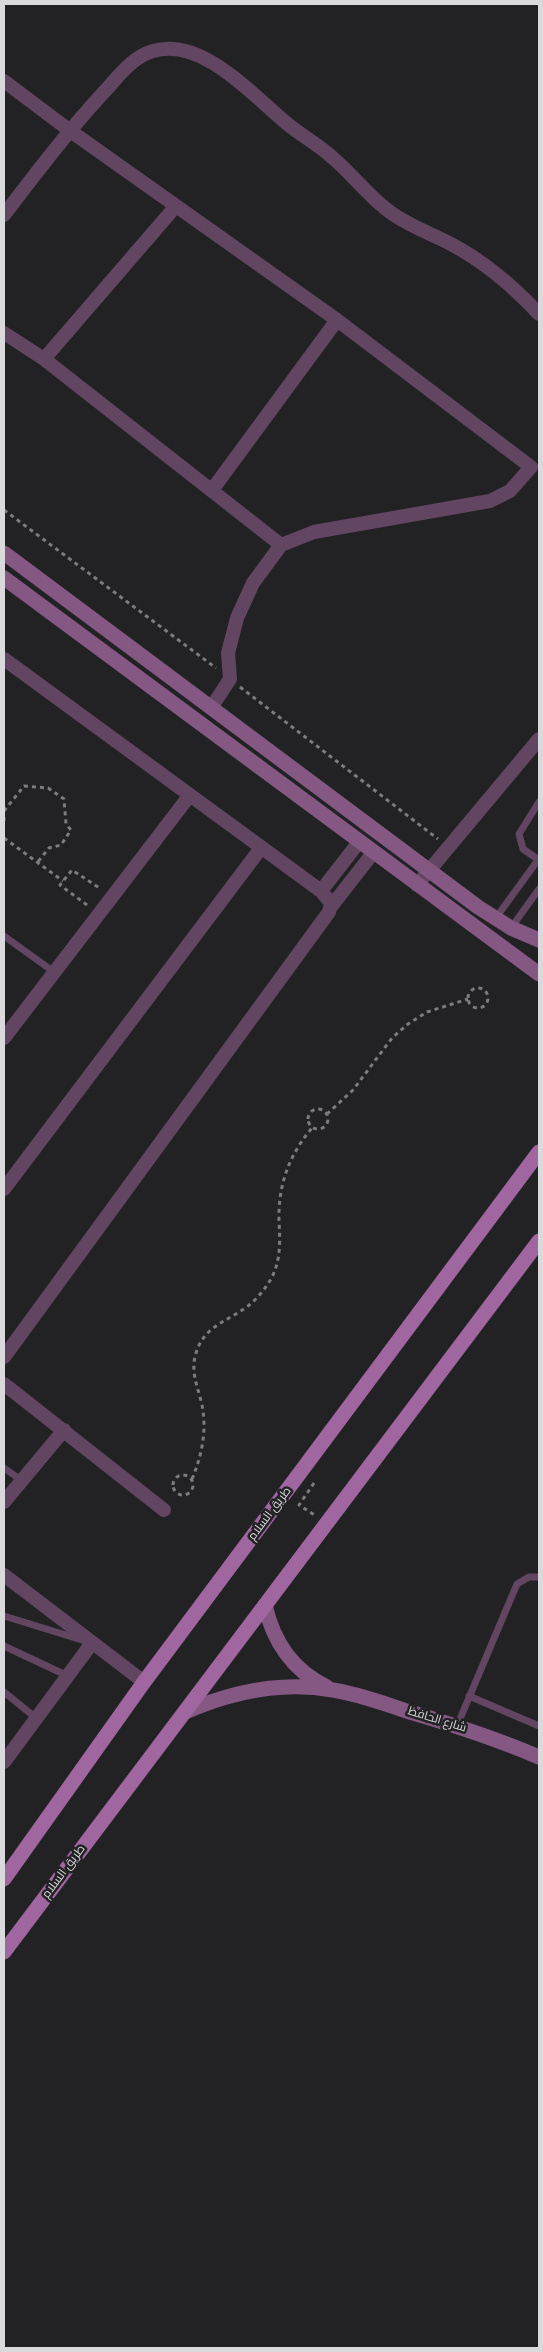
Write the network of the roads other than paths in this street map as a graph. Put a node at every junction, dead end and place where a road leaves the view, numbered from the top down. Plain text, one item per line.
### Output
1 (4, 81) edge
2 (69, 130) junction
3 (176, 206) junction
4 (4, 215) edge
5 (539, 314) edge
6 (337, 320) junction
7 (4, 333) edge
8 (44, 359) junction
9 (535, 470) edge
10 (212, 490) junction
11 (281, 545) junction
12 (4, 553) edge
13 (4, 578) edge
14 (6, 665) edge
15 (211, 708) junction
16 (539, 739) edge
17 (190, 795) junction
18 (539, 802) edge
19 (358, 842) junction
20 (261, 848) junction
21 (373, 853) junction
22 (539, 860) edge
23 (429, 871) junction
24 (417, 885) junction
25 (539, 889) edge
26 (321, 892) junction
27 (330, 908) junction
28 (495, 919) junction
29 (511, 928) junction
30 (4, 936) edge
31 (539, 940) edge
32 (54, 972) junction
33 (539, 974) edge
34 (4, 1038) edge
35 (539, 1152) edge
36 (4, 1189) edge
37 (539, 1241) edge
38 (4, 1357) edge
39 (4, 1384) edge
40 (64, 1430) junction
41 (4, 1468) edge
42 (21, 1480) junction
43 (4, 1502) edge
44 (164, 1510) dead end
45 (4, 1575) edge
46 (539, 1577) edge
47 (265, 1605) junction
48 (4, 1616) edge
49 (92, 1643) junction
50 (4, 1646) edge
51 (68, 1676) junction
52 (144, 1682) junction
53 (333, 1690) junction
54 (4, 1692) edge
55 (469, 1696) junction
56 (185, 1712) junction
57 (36, 1718) junction
58 (456, 1726) junction
59 (539, 1726) edge
60 (5, 1757) edge
61 (539, 1757) edge
62 (4, 1879) edge
63 (4, 1952) edge

1 - 2 street
2 - 3 street
2 - 4 street
2 - 5 street
3 - 6 street
3 - 8 street
6 - 9 street
6 - 10 street
7 - 8 street
8 - 10 street
9 - 11 street
10 - 11 street
11 - 15 street
12 - 15 street
13 - 19 street
14 - 17 street
15 - 23 street
16 - 23 street
17 - 20 street
17 - 32 street
18 - 22 lane
19 - 21 street
19 - 26 street
20 - 26 street
20 - 36 street
21 - 24 street
21 - 27 street
22 - 28 lane
23 - 24 street
23 - 28 street
24 - 33 street
25 - 29 lane
26 - 27 street
27 - 38 street
28 - 29 street
29 - 31 street
30 - 32 lane
32 - 34 street
35 - 52 main road, طريق السلام
37 - 47 main road, طريق السلام
39 - 40 street
40 - 42 street
40 - 44 street
41 - 42 lane
42 - 43 street
45 - 49 street
46 - 55 lane
47 - 53 street, شارع الحافظ
47 - 56 main road, طريق السلام
48 - 49 lane
49 - 51 street
49 - 52 street
50 - 51 lane
51 - 57 street
52 - 62 main road, طريق السلام
53 - 56 street, شارع الحافظ
53 - 58 street, شارع الحافظ
54 - 57 lane
55 - 58 lane
55 - 59 lane
56 - 63 main road, طريق السلام
57 - 60 street
58 - 61 street, شارع الحافظ

